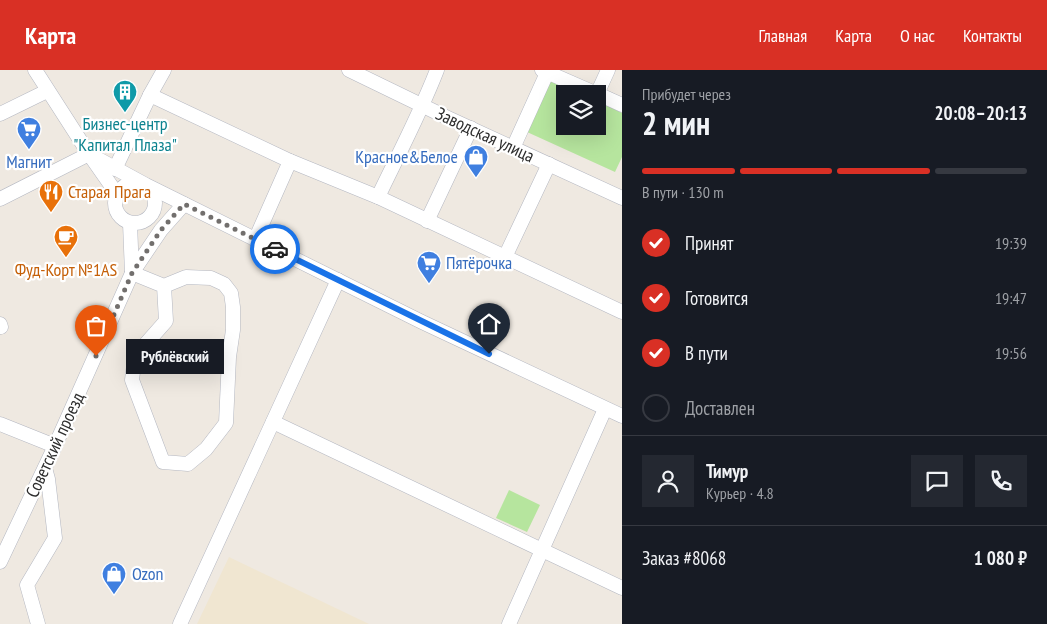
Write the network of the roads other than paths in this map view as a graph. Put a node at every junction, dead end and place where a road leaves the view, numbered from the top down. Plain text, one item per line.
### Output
1 (35, 70) edge
2 (164, 70) edge
3 (349, 70) edge
4 (437, 70) edge
5 (608, 70) edge
6 (545, 72) edge
7 (576, 85) edge
8 (601, 85) edge
9 (48, 91) junction
10 (150, 95) junction
11 (606, 98) edge
12 (622, 105) edge
13 (423, 106) junction
14 (0, 114) edge
15 (470, 128) junction
16 (513, 148) junction
17 (89, 154) junction
18 (290, 161) junction
19 (549, 164) junction
20 (115, 169) junction
21 (146, 185) junction
22 (117, 194) junction
23 (378, 198) junction
24 (622, 198) edge
25 (0, 199) edge
26 (184, 204) junction
27 (156, 208) junction
28 (427, 221) junction
29 (130, 223) junction
30 (161, 230) junction
31 (255, 240) junction
32 (505, 257) junction
33 (132, 273) junction
34 (338, 280) junction
35 (164, 286) junction
36 (622, 312) edge
37 (606, 409) junction
38 (622, 416) edge
39 (273, 422) junction
40 (0, 424) edge
41 (55, 446) junction
42 (45, 468) junction
43 (542, 550) junction
44 (0, 562) edge
45 (622, 588) edge
46 (38, 624) edge
47 (180, 624) edge
48 (509, 624) edge

1 - 9 street
2 - 10 street
3 - 13 street, Заводская улица
4 - 13 street
5 - 8 street
6 - 7 street
6 - 16 street
9 - 14 street
9 - 17 street
10 - 18 street
10 - 20 street
11 - 12 street
13 - 15 street, Заводская улица
13 - 23 street
15 - 16 street, Заводская улица
15 - 28 street
16 - 19 street, Заводская улица
17 - 20 street
17 - 22 street
17 - 25 street
18 - 23 street
18 - 31 street
19 - 24 street, Заводская улица
19 - 32 street
20 - 21 street
21 - 22 street
21 - 26 street
21 - 27 street
22 - 29 street
23 - 28 street
26 - 27 street
26 - 30 street, Советский проезд
26 - 31 street
27 - 29 street
27 - 30 street
28 - 32 street
29 - 33 street, Советский проезд
30 - 33 street, Советский проезд
31 - 34 street
32 - 36 street
33 - 35 street
33 - 41 street, Советский проезд
34 - 37 street
34 - 39 street
35 - 35 street
37 - 38 street
37 - 43 street
39 - 43 street
39 - 47 street
40 - 41 street
41 - 42 street, Советский проезд
42 - 44 street, Советский проезд
42 - 46 street
43 - 45 street
43 - 48 street

